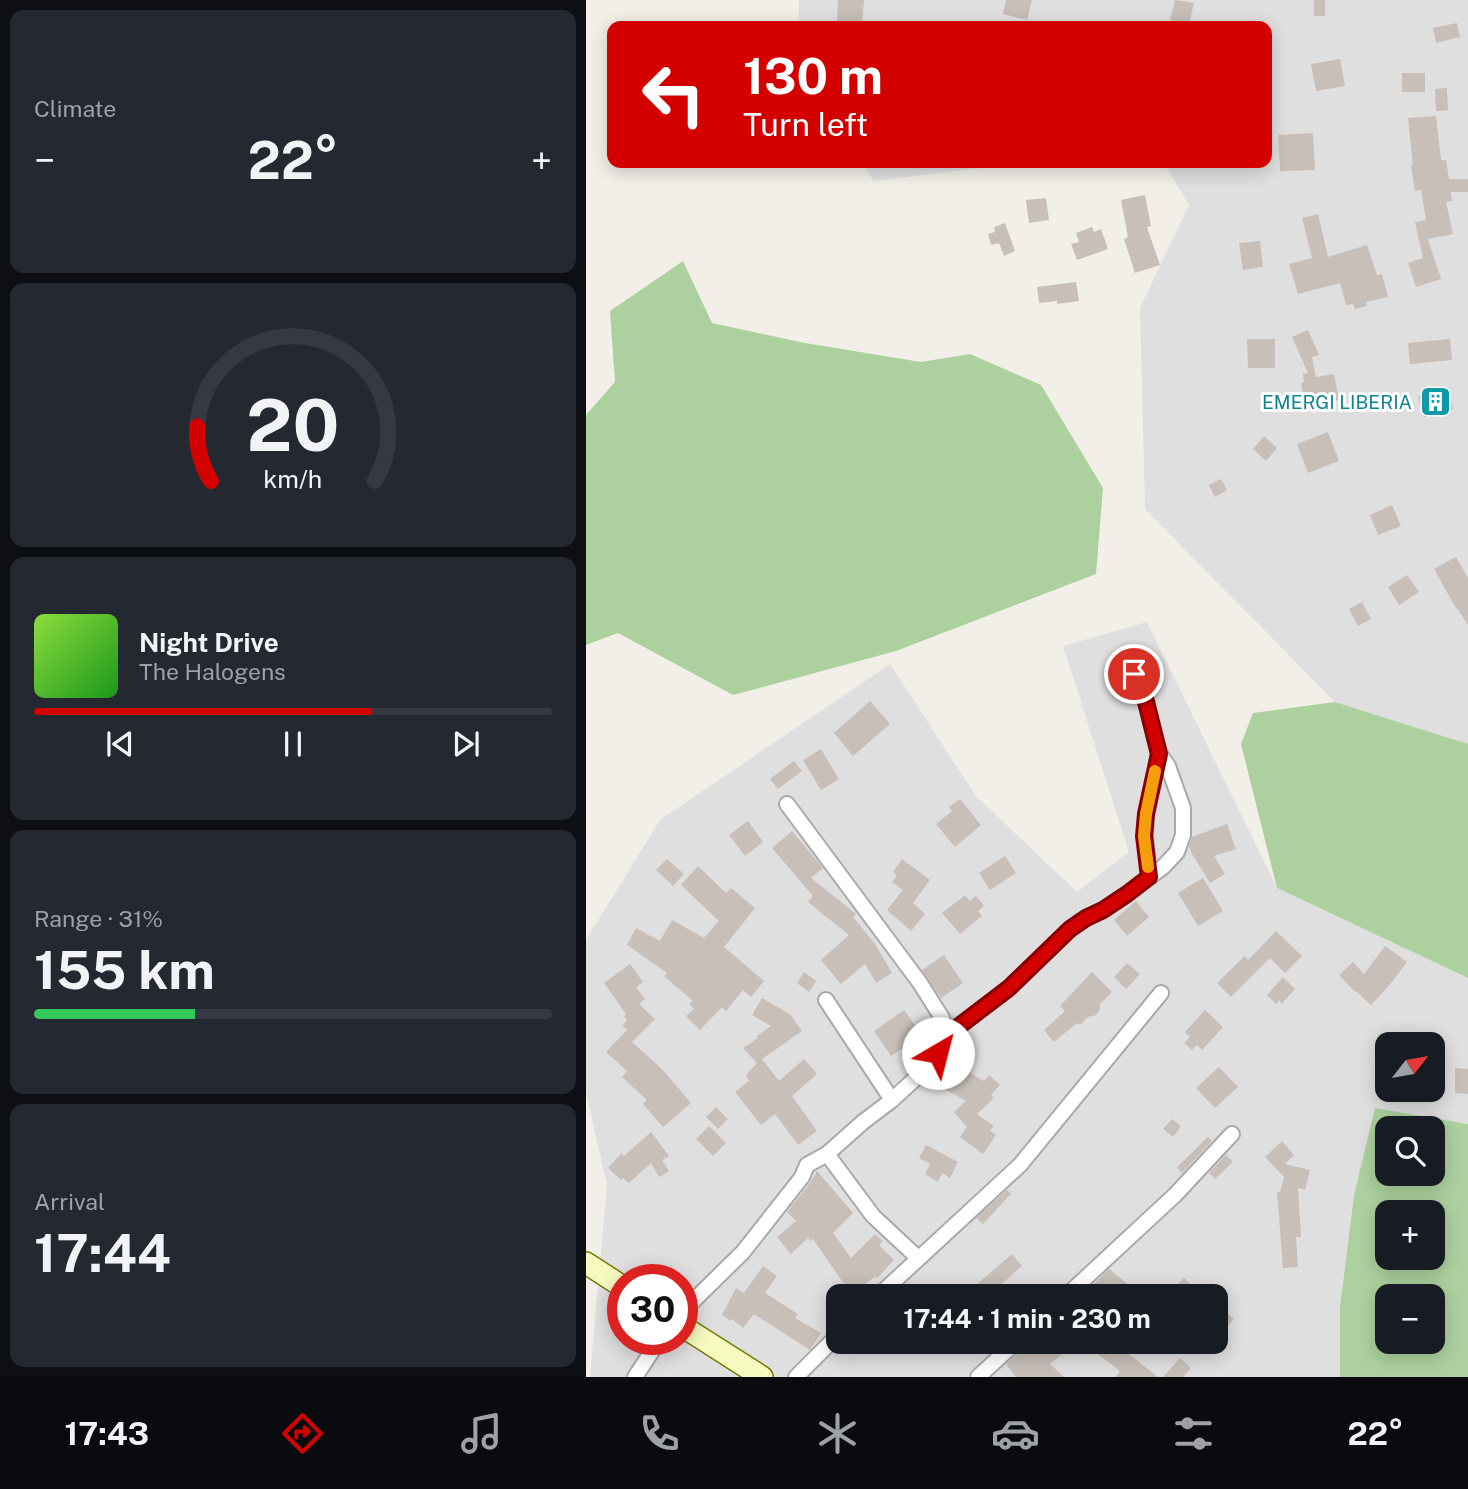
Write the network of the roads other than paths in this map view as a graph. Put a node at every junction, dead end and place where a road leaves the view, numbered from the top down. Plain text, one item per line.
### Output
1 (1126, 657) dead end
2 (1159, 754) junction
3 (787, 804) dead end
4 (1149, 877) junction
5 (1161, 993) dead end
6 (826, 1000) dead end
7 (946, 1036) junction
8 (892, 1100) junction
9 (1232, 1134) dead end
10 (827, 1154) junction
11 (918, 1258) junction
12 (586, 1263) edge
13 (607, 1277) edge
14 (891, 1284) edge
15 (1079, 1284) edge
16 (698, 1296) edge
17 (698, 1336) edge
18 (826, 1347) edge
19 (1003, 1354) edge
20 (649, 1355) edge
21 (635, 1377) edge
22 (762, 1377) edge
23 (796, 1377) edge
24 (978, 1377) edge

1 - 2 street
2 - 4 street
2 - 4 street
3 - 7 street
4 - 7 street
5 - 11 street
6 - 8 street
7 - 8 street
8 - 10 street
9 - 15 street
10 - 11 street
10 - 16 street
11 - 14 street
12 - 13 main road
17 - 22 main road
18 - 23 street
19 - 24 street
20 - 21 street

